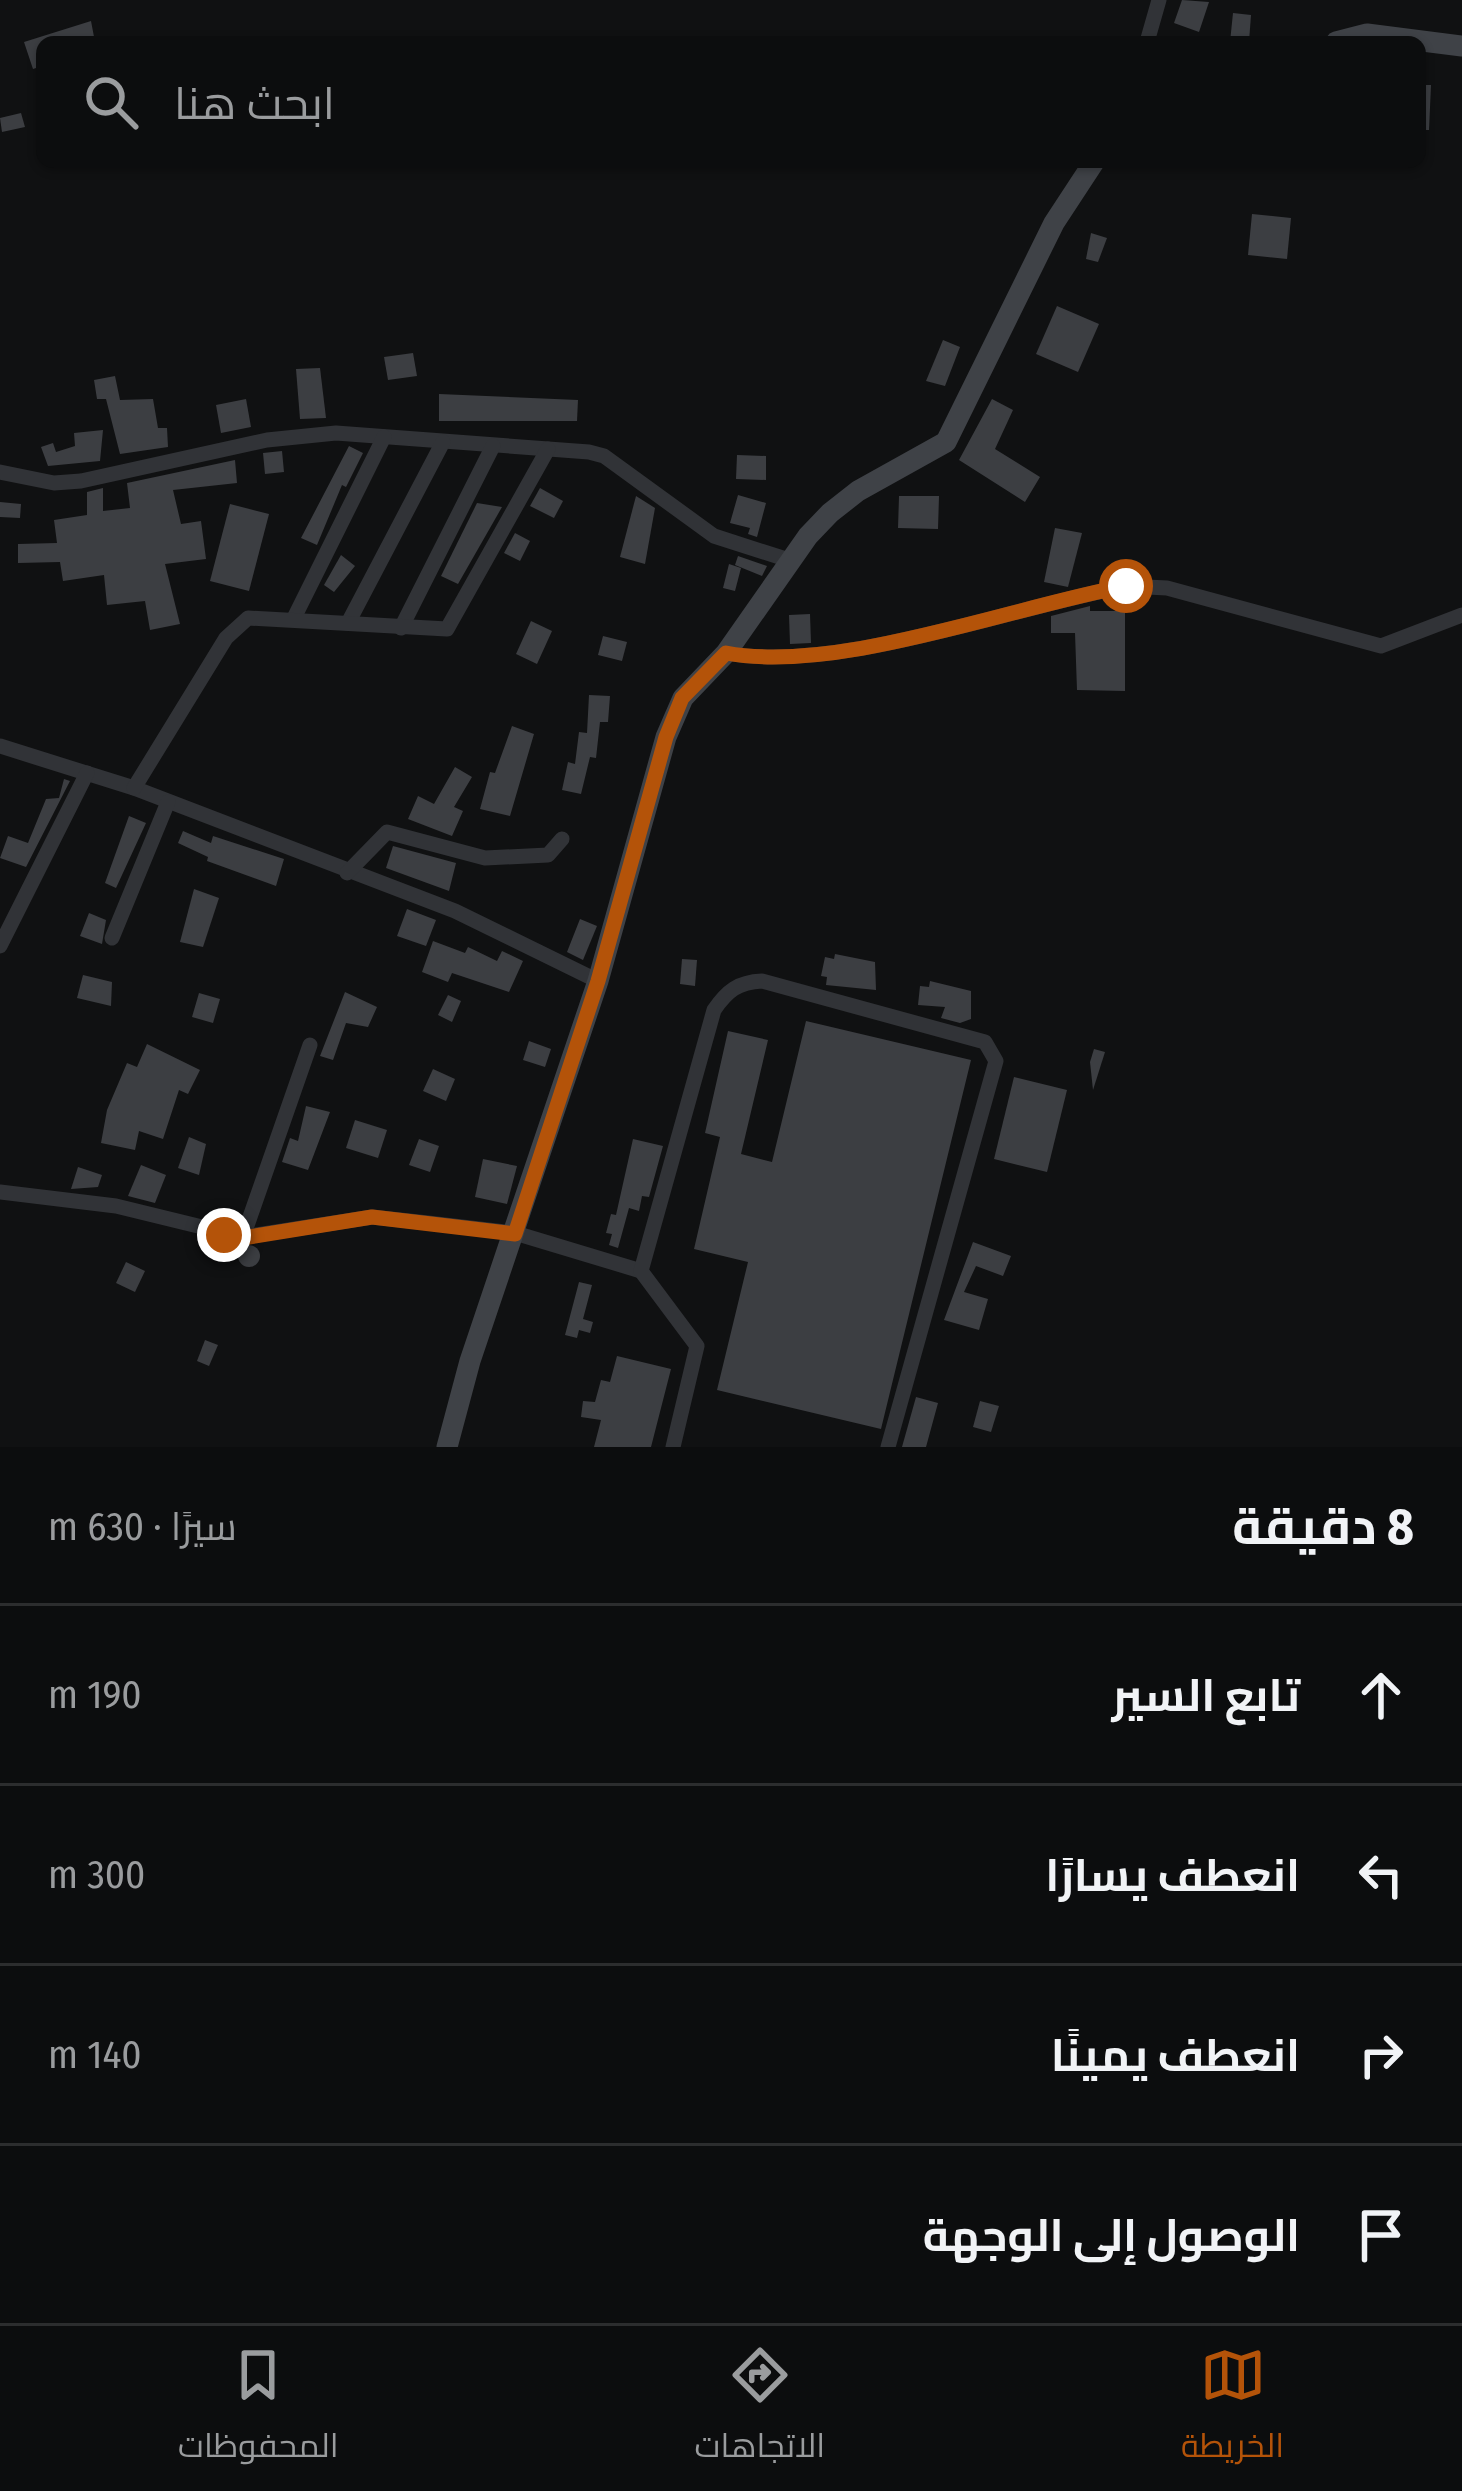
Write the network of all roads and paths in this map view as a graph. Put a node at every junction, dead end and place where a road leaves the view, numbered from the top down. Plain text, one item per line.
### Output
1 (1159, 0) edge
2 (1149, 36) edge
3 (1426, 41) edge
4 (1462, 46) edge
5 (1090, 168) edge
6 (384, 437) junction
7 (443, 442) junction
8 (493, 446) junction
9 (548, 449) junction
10 (0, 472) edge
11 (792, 560) junction
12 (1462, 615) edge
13 (295, 618) junction
14 (348, 623) junction
15 (401, 628) junction
16 (726, 653) junction
17 (0, 746) edge
18 (87, 773) junction
19 (134, 788) junction
20 (168, 802) junction
21 (562, 839) dead end
22 (347, 873) junction
23 (112, 938) dead end
24 (0, 946) edge
25 (598, 981) junction
26 (310, 1045) dead end
27 (0, 1192) edge
28 (515, 1234) junction
29 (243, 1238) junction
30 (641, 1271) junction
31 (448, 1447) edge
32 (673, 1447) edge
33 (888, 1447) edge

1 - 2 street
3 - 4 main road
5 - 11 main road
6 - 7 street
6 - 10 street
6 - 13 street
7 - 8 street
7 - 14 street
8 - 9 street
8 - 15 street
9 - 11 street
9 - 15 street
11 - 16 main road
12 - 16 street
13 - 14 street
13 - 19 street
14 - 15 street
16 - 25 main road
17 - 18 street
18 - 19 street
18 - 24 street
19 - 20 street
20 - 22 street
20 - 23 street
21 - 22 street
22 - 25 street
25 - 28 main road
26 - 29 street
27 - 29 street
28 - 29 street
28 - 30 street
28 - 31 main road
30 - 32 street
30 - 33 street

